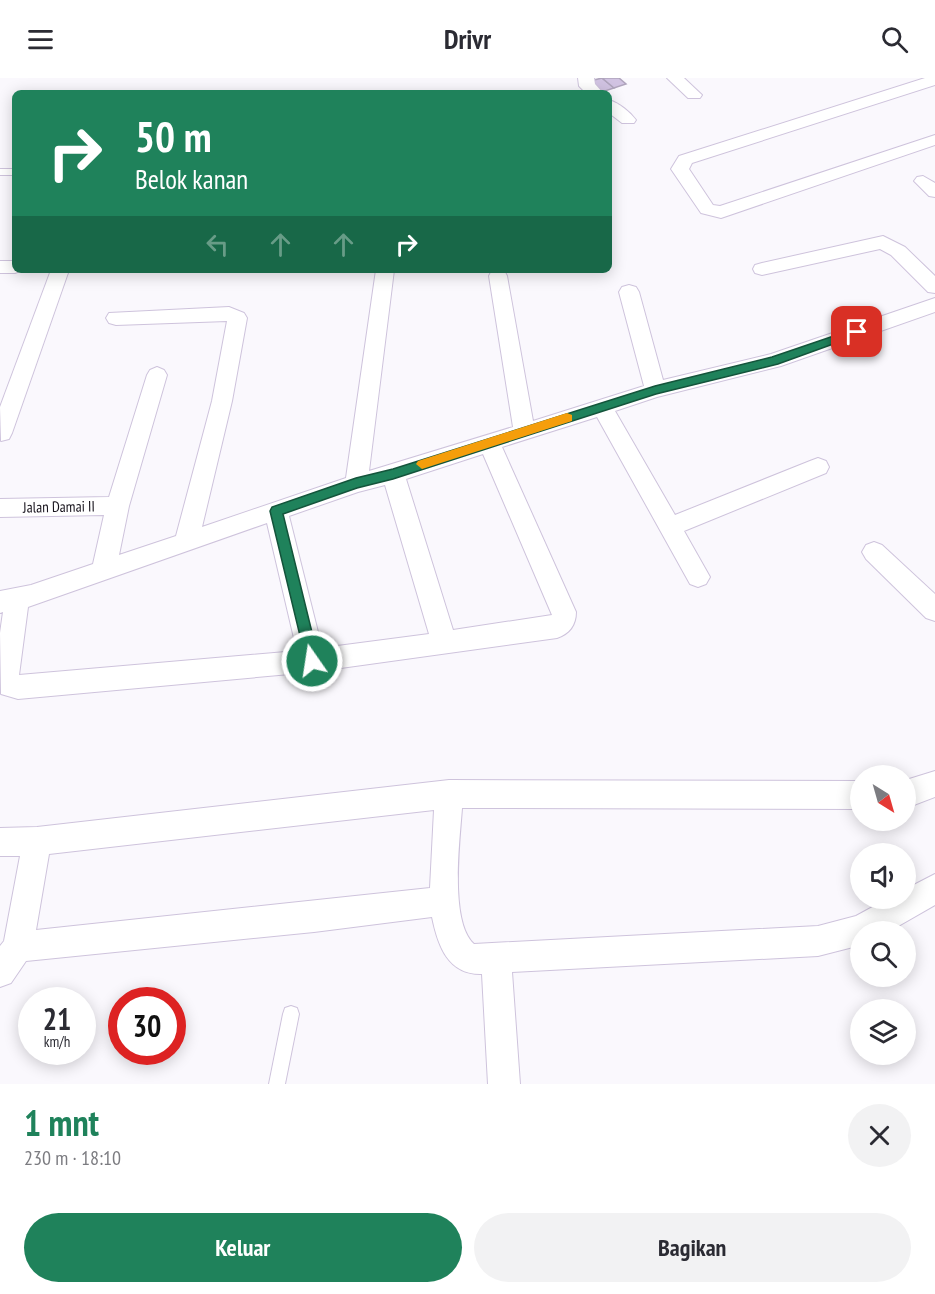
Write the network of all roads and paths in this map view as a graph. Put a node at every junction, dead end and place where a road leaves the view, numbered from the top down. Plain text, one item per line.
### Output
1 (675, 78) edge
2 (935, 80) edge
3 (694, 94) dead end
4 (612, 107) edge
5 (628, 120) dead end
6 (935, 140) edge
7 (762, 269) dead end
8 (59, 273) edge
9 (385, 273) edge
10 (498, 276) dead end
11 (935, 287) edge
12 (629, 292) dead end
13 (935, 305) edge
14 (116, 318) dead end
15 (157, 375) dead end
16 (655, 390) junction
17 (602, 407) junction
18 (524, 431) junction
19 (2, 433) edge
20 (489, 442) junction
21 (818, 467) dead end
22 (393, 474) junction
23 (356, 483) junction
24 (118, 506) junction
25 (0, 508) edge
26 (276, 511) junction
27 (670, 527) junction
28 (186, 543) junction
29 (874, 552) dead end
30 (104, 572) junction
31 (698, 577) dead end
32 (9, 601) edge
33 (935, 610) edge
34 (444, 643) junction
35 (312, 661) junction
36 (935, 784) edge
37 (916, 791) edge
38 (448, 794) junction
39 (850, 795) edge
40 (38, 841) junction
41 (0, 842) edge
42 (935, 889) edge
43 (444, 901) junction
44 (18, 947) junction
45 (496, 956) junction
46 (0, 972) edge
47 (291, 1014) dead end
48 (277, 1084) edge
49 (504, 1084) edge

1 - 3 street
2 - 6 street
4 - 5 street
7 - 11 street
8 - 19 street
9 - 23 street
10 - 18 street
12 - 16 street
13 - 16 street
14 - 28 street
15 - 24 street
16 - 17 street
17 - 18 street
17 - 27 street
18 - 20 street
20 - 22 street
20 - 34 street
21 - 27 street
22 - 23 street
22 - 34 street
23 - 26 street
24 - 25 street, Jalan Damai II
24 - 30 street
26 - 28 street
26 - 35 street
27 - 31 street
28 - 30 street
29 - 33 street
30 - 32 street
32 - 35 street
34 - 35 street
36 - 37 street
38 - 39 street
38 - 40 street
38 - 43 street
40 - 41 street
40 - 44 street
42 - 45 street
43 - 44 street
43 - 45 street
44 - 46 street
45 - 49 street
47 - 48 lane

